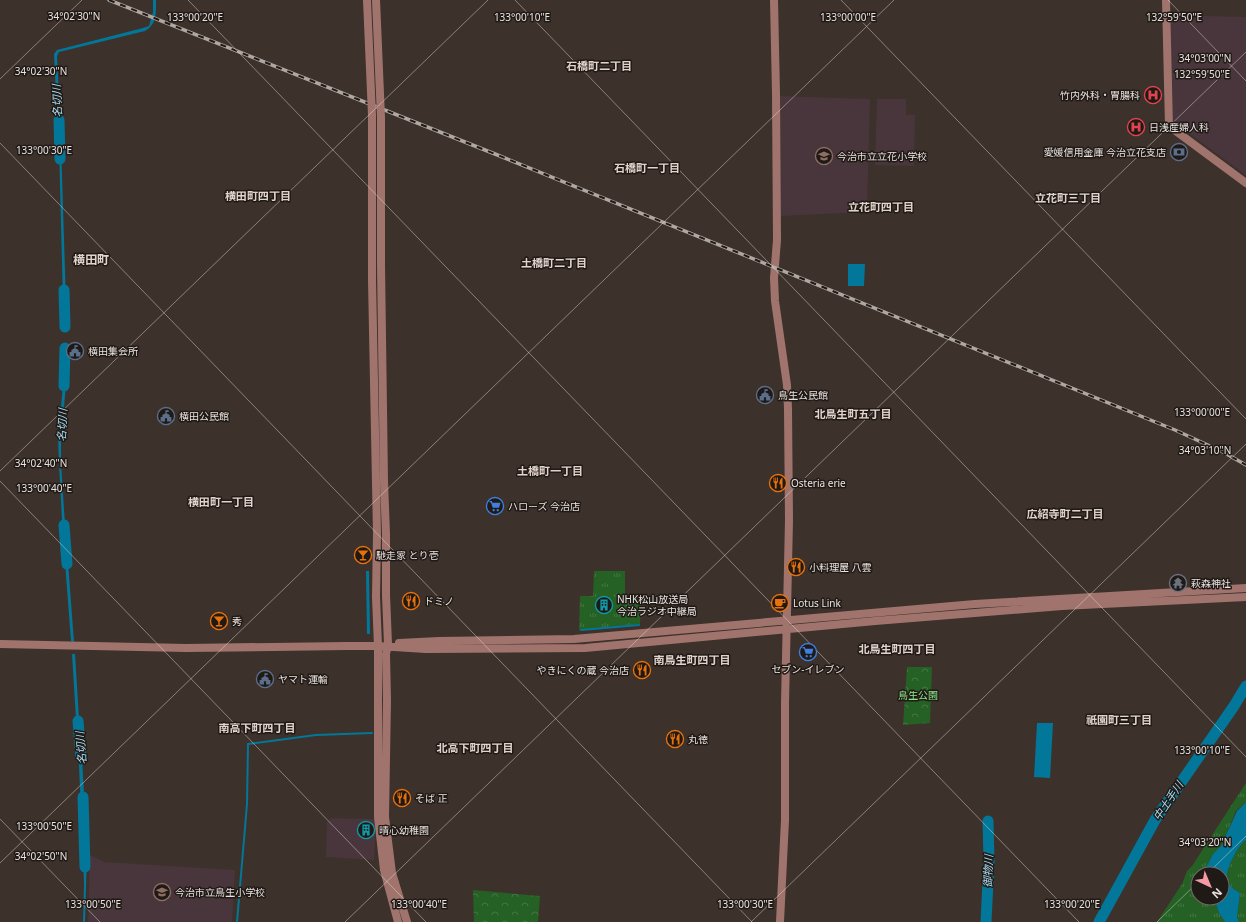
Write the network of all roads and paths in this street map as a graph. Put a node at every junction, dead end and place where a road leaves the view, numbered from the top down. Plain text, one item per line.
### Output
1 (368, 0) edge
2 (376, 0) edge
3 (774, 0) edge
4 (1166, 0) edge
5 (1246, 183) edge
6 (1246, 588) edge
7 (1246, 597) edge
8 (787, 620) junction
9 (787, 629) junction
10 (0, 644) edge
11 (378, 646) junction
12 (388, 646) junction
13 (398, 922) edge
14 (406, 922) edge
15 (780, 922) edge

1 - 11 street, bridge
2 - 12 street, bridge
3 - 8 street
4 - 5 street
6 - 8 street
7 - 9 street
8 - 9 street
8 - 12 street
9 - 12 street
9 - 15 street
10 - 11 street
11 - 12 street
11 - 13 street
12 - 14 street

